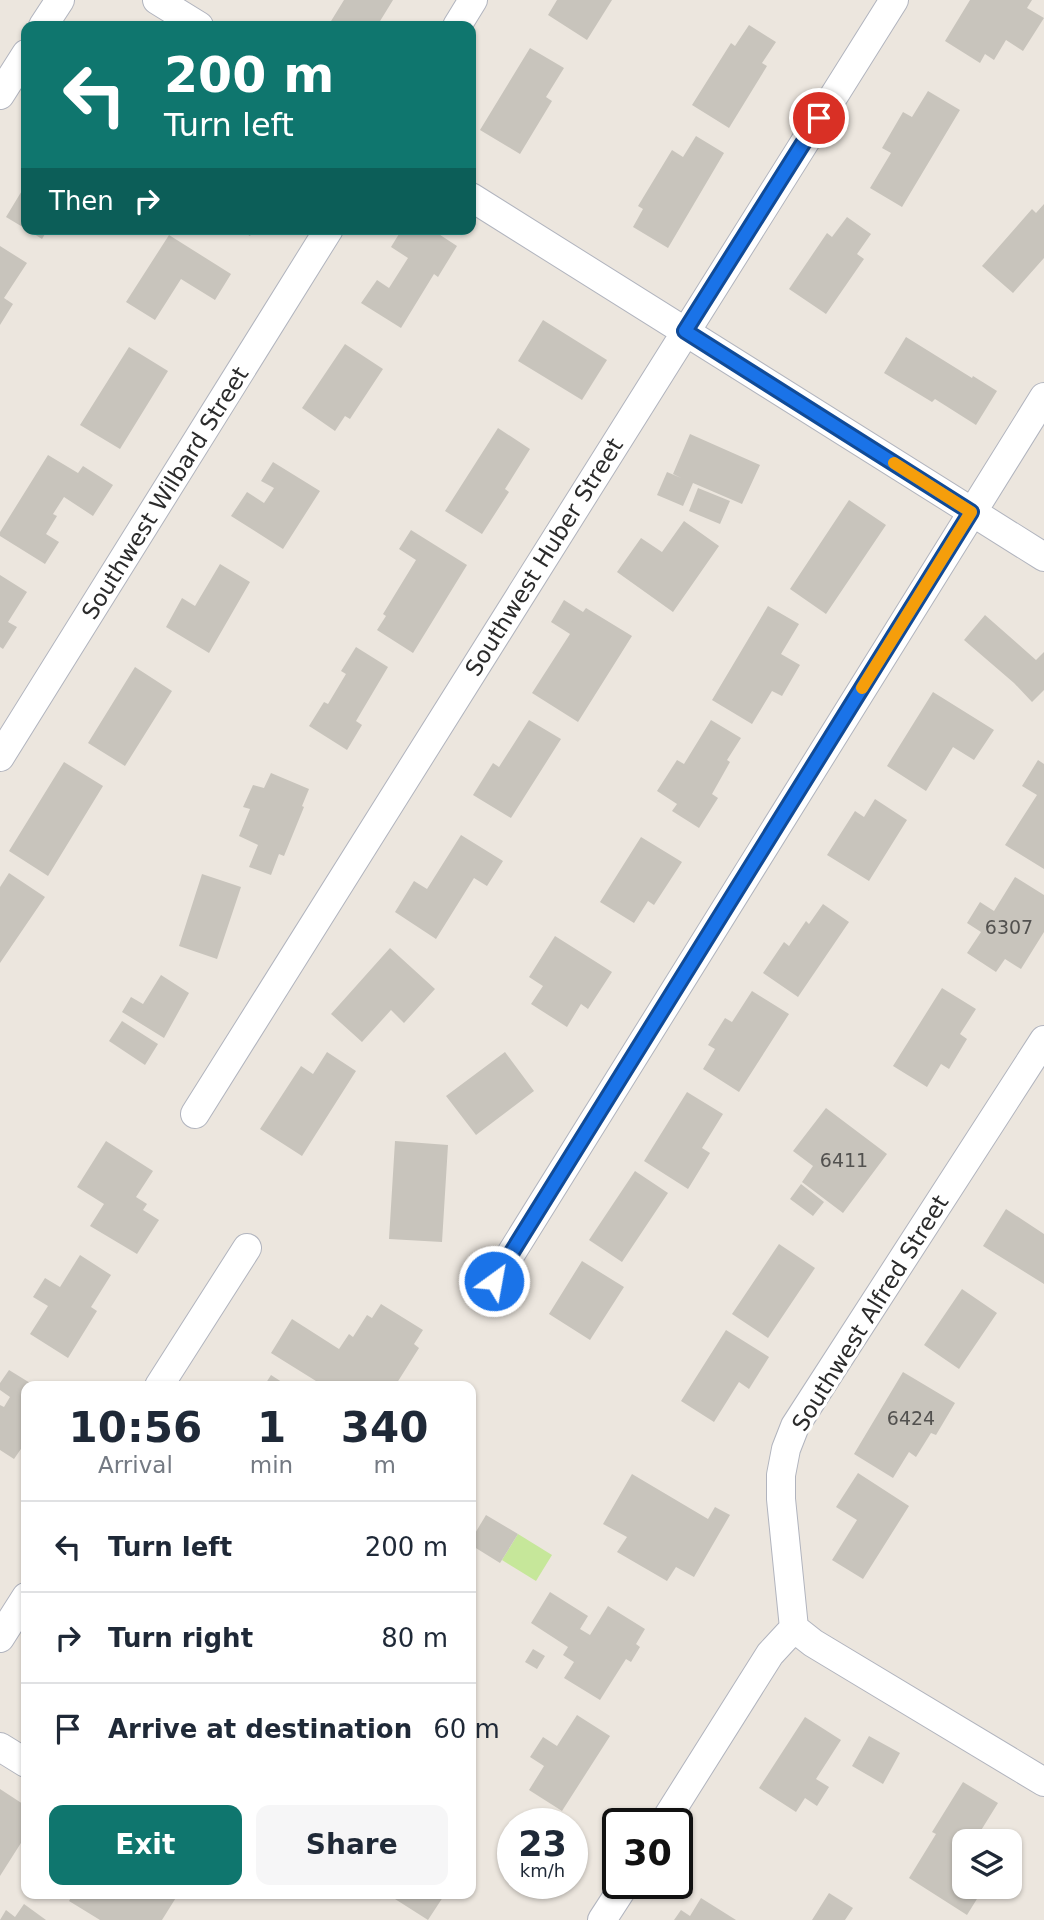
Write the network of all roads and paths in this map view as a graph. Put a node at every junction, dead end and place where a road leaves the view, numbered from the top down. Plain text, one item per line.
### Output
1 (60, 0) edge
2 (157, 0) edge
3 (473, 0) edge
4 (894, 0) edge
5 (46, 21) edge
6 (191, 21) edge
7 (460, 21) edge
8 (21, 62) edge
9 (0, 95) edge
10 (476, 200) edge
11 (325, 235) edge
12 (685, 331) junction
13 (1044, 397) edge
14 (971, 512) junction
15 (1044, 557) edge
16 (0, 757) edge
17 (1044, 1040) edge
18 (195, 1114) dead end
19 (247, 1248) dead end
20 (494, 1281) dead end
21 (162, 1381) edge
22 (21, 1605) edge
23 (794, 1628) junction
24 (0, 1638) edge
25 (0, 1747) edge
26 (21, 1760) edge
27 (1044, 1782) edge
28 (673, 1808) edge
29 (616, 1899) edge
30 (602, 1920) edge

1 - 5 street
2 - 6 street
3 - 7 street
4 - 12 street, Southwest Huber Street
8 - 9 street
10 - 12 street
11 - 16 street, Southwest Wilbard Street
12 - 14 street
12 - 18 street, Southwest Huber Street
13 - 14 street
14 - 15 street
14 - 20 street
17 - 23 street, Southwest Alfred Street
19 - 21 street
22 - 24 street
23 - 27 street
23 - 28 street
25 - 26 street
29 - 30 street

